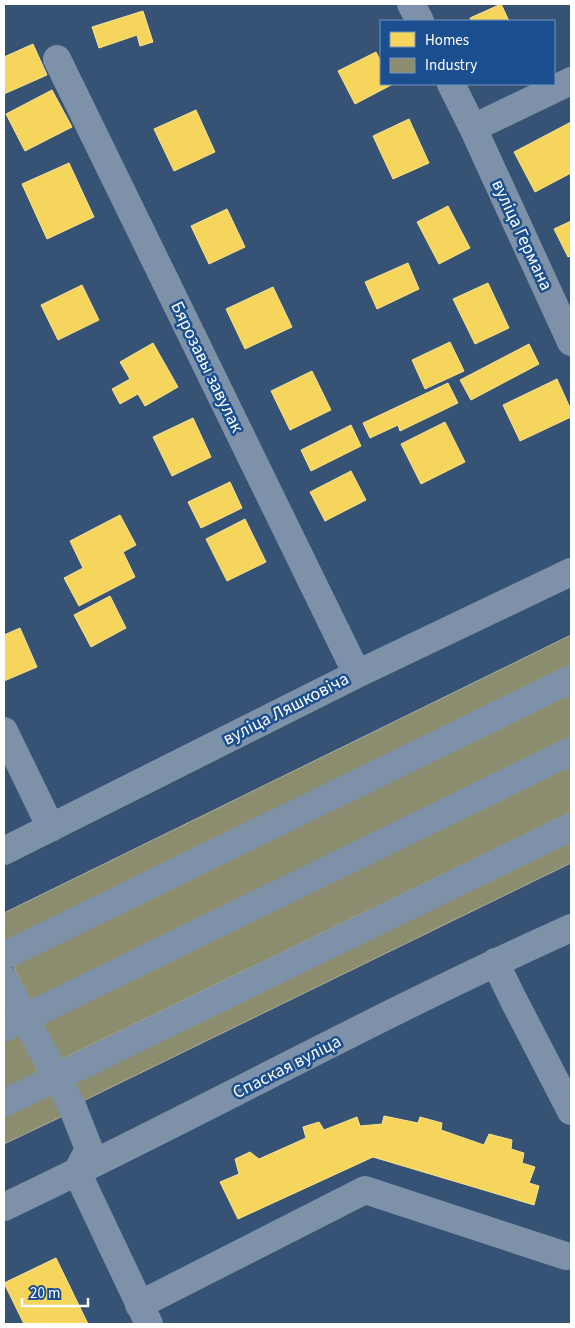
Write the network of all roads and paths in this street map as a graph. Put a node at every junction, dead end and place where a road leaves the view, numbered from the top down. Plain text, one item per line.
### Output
1 (411, 4) edge
2 (419, 20) edge
3 (57, 59) dead end
4 (571, 81) edge
5 (452, 85) edge
6 (473, 128) junction
7 (571, 342) edge
8 (571, 572) edge
9 (357, 674) junction
10 (571, 679) edge
11 (4, 731) edge
12 (571, 751) edge
13 (571, 827) edge
14 (51, 828) junction
15 (4, 851) edge
16 (571, 928) edge
17 (4, 956) edge
18 (495, 962) junction
19 (4, 979) edge
20 (14, 1023) edge
21 (57, 1078) junction
22 (4, 1103) edge
23 (571, 1111) edge
24 (77, 1172) junction
25 (4, 1207) edge
26 (566, 1256) dead end
27 (144, 1315) edge

1 - 2 street
3 - 9 street, Бярозавы завулак
4 - 6 street
5 - 6 street, вуліца Германа
6 - 7 street, вуліца Германа
8 - 9 street, вуліца Ляшковіча
9 - 14 street, вуліца Ляшковіча
10 - 17 street
11 - 14 street
12 - 20 street
13 - 21 street
14 - 15 street, вуліца Ляшковіча
16 - 18 street, Спаская вуліца
18 - 23 street
18 - 24 street, Спаская вуліца
19 - 20 street
20 - 21 street
21 - 22 street
21 - 24 street
24 - 25 street, Спаская вуліца
24 - 27 street
26 - 27 street

